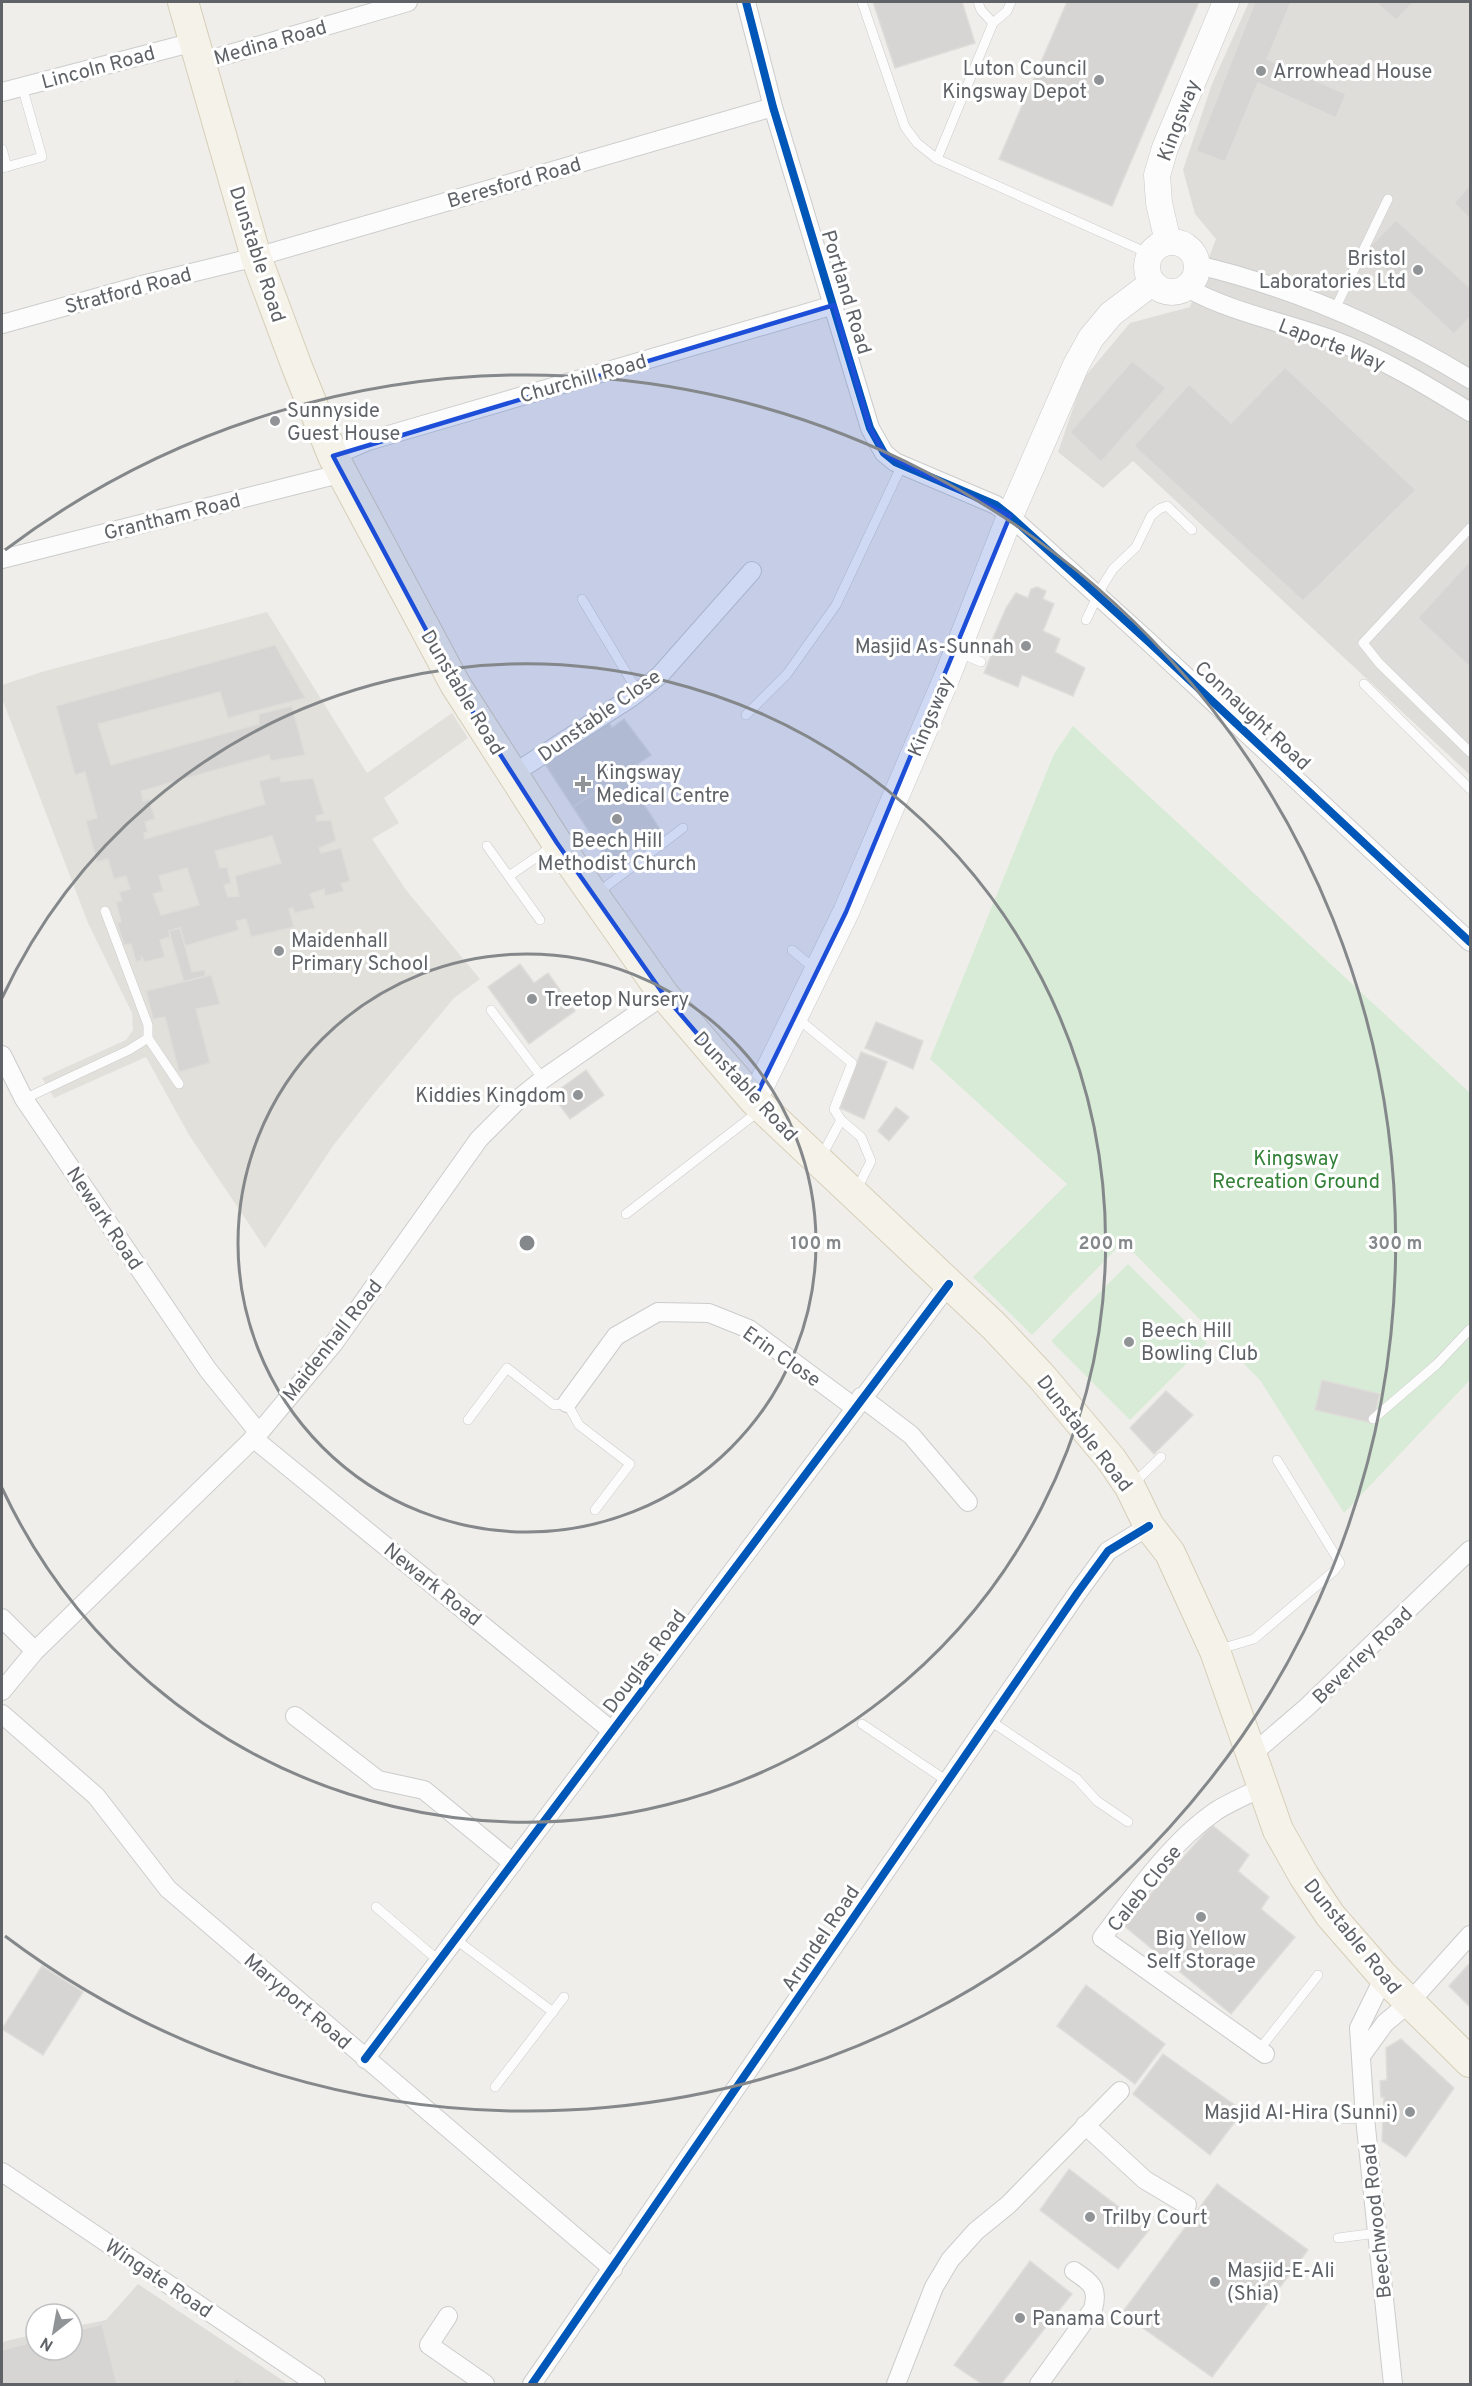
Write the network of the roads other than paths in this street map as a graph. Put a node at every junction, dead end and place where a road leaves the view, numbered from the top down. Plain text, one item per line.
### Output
1 (183, 2) edge
2 (408, 2) edge
3 (746, 2) edge
4 (862, 2) edge
5 (978, 2) edge
6 (1011, 2) edge
7 (1226, 2) edge
8 (993, 23) junction
9 (198, 52) junction
10 (22, 86) junction
11 (2, 92) edge
12 (773, 107) junction
13 (2, 149) edge
14 (937, 159) junction
15 (4, 167) edge
16 (1388, 199) dead end
17 (1159, 248) junction
18 (256, 257) junction
19 (1198, 265) junction
20 (1152, 283) junction
21 (1187, 288) junction
22 (834, 305) junction
23 (1335, 309) junction
24 (2, 324) edge
25 (1470, 379) edge
26 (1470, 412) edge
27 (338, 464) junction
28 (902, 465) junction
29 (1010, 516) junction
30 (1470, 528) edge
31 (1192, 530) dead end
32 (2, 559) edge
33 (752, 571) dead end
34 (1099, 595) junction
35 (582, 599) dead end
36 (1086, 620) dead end
37 (957, 651) junction
38 (981, 662) dead end
39 (1364, 684) dead end
40 (638, 692) junction
41 (746, 716) dead end
42 (1470, 752) edge
43 (513, 774) junction
44 (1470, 789) edge
45 (683, 828) dead end
46 (557, 843) junction
47 (487, 846) dead end
48 (509, 876) junction
49 (594, 895) junction
50 (105, 911) dead end
51 (540, 920) dead end
52 (1470, 942) edge
53 (792, 950) dead end
54 (818, 971) junction
55 (664, 995) junction
56 (491, 1010) dead end
57 (796, 1017) junction
58 (148, 1038) junction
59 (2, 1055) edge
60 (543, 1079) junction
61 (179, 1084) dead end
62 (24, 1099) junction
63 (758, 1104) junction
64 (841, 1120) junction
65 (819, 1162) junction
66 (854, 1195) junction
67 (626, 1214) dead end
68 (949, 1284) junction
69 (1470, 1329) edge
70 (858, 1402) junction
71 (567, 1403) junction
72 (1373, 1419) dead end
73 (468, 1420) dead end
74 (256, 1436) junction
75 (1161, 1457) dead end
76 (1276, 1460) dead end
77 (1130, 1486) junction
78 (968, 1502) dead end
79 (595, 1510) dead end
80 (1149, 1526) junction
81 (1470, 1550) edge
82 (2, 1618) edge
83 (35, 1651) junction
84 (1215, 1651) junction
85 (2, 1691) edge
86 (2, 1714) edge
87 (295, 1716) dead end
88 (989, 1720) junction
89 (862, 1724) dead end
90 (612, 1731) junction
91 (1250, 1756) junction
92 (947, 1781) junction
93 (1262, 1788) junction
94 (1128, 1822) dead end
95 (513, 1863) junction
96 (376, 1906) dead end
97 (1470, 1935) edge
98 (455, 1939) junction
99 (439, 1961) junction
100 (1318, 1976) dead end
101 (1384, 1977) junction
102 (564, 1997) dead end
103 (1408, 2004) junction
104 (553, 2012) junction
105 (1262, 2052) joint
106 (1361, 2056) junction
107 (365, 2059) junction
108 (1470, 2062) edge
109 (495, 2087) dead end
110 (1120, 2091) dead end
111 (1365, 2118) junction
112 (1342, 2120) dead end
113 (1085, 2125) junction
114 (2, 2172) edge
115 (1187, 2205) dead end
116 (1377, 2233) junction
117 (1338, 2238) dead end
118 (613, 2269) junction
119 (1074, 2271) dead end
120 (448, 2316) dead end
121 (316, 2385) edge
122 (485, 2385) edge
123 (532, 2385) edge
124 (896, 2385) edge
125 (1039, 2385) edge
126 (1393, 2385) edge

1 - 9 main road, Dunstable Road
2 - 9 street, Medina Road
3 - 12 street, Portland Road
4 - 14 lane
5 - 8 lane
6 - 8 lane
7 - 17 street, Kingsway
8 - 14 lane
9 - 10 street, Lincoln Road
9 - 18 main road, Dunstable Road
10 - 11 street, Lincoln Road
10 - 15 lane
12 - 18 street, Beresford Road
12 - 22 street, Portland Road
13 - 15 lane
14 - 17 lane
16 - 23 lane
17 - 19 street
17 - 20 street
18 - 24 street, Stratford Road
18 - 27 main road, Dunstable Road
19 - 21 street
19 - 23 street, Laporte Way
20 - 21 street
20 - 29 street, Kingsway
21 - 26 street, Laporte Way
22 - 27 street, Churchill Road
22 - 28 street, Portland Road
23 - 25 street, Laporte Way
27 - 32 street, Grantham Road
27 - 43 main road, Dunstable Road
28 - 29 street, Portland Road
28 - 41 lane
29 - 34 street, Connaught Road
29 - 37 street, Kingsway
30 - 42 lane
31 - 34 lane
33 - 40 street, Dunstable Close
34 - 36 lane
34 - 52 street, Connaught Road
35 - 40 lane
37 - 38 lane
37 - 54 street, Kingsway
39 - 44 lane
40 - 43 street, Dunstable Close
43 - 46 main road, Dunstable Road
45 - 49 lane
46 - 48 lane
46 - 49 main road, Dunstable Road
47 - 48 lane
48 - 51 lane
49 - 55 main road, Dunstable Road
50 - 58 lane
53 - 54 lane
54 - 57 street, Kingsway
55 - 60 street, Maidenhall Road
55 - 63 main road, Dunstable Road
56 - 60 lane
57 - 63 street, Kingsway
57 - 64 lane
58 - 61 lane
58 - 62 lane
59 - 62 street, Newark Road
60 - 74 street, Maidenhall Road
62 - 74 street, Newark Road
63 - 65 main road, Dunstable Road
63 - 67 lane
64 - 65 lane
64 - 66 lane
65 - 66 main road, Dunstable Road
66 - 68 main road, Dunstable Road
68 - 70 street, Douglas Road
68 - 77 main road, Dunstable Road
69 - 72 lane
70 - 71 street, Erin Close
70 - 78 street, Erin Close
70 - 90 street, Douglas Road
71 - 73 lane
71 - 79 lane
74 - 83 street, Maidenhall Road
74 - 90 street, Newark Road
75 - 77 lane
76 - 84 lane
77 - 80 main road, Dunstable Road
80 - 84 main road, Dunstable Road
80 - 88 street, Arundel Road
81 - 91 street, Beverley Road
82 - 83 street
83 - 85 street, Maidenhall Road
84 - 91 main road, Dunstable Road
86 - 107 street, Maryport Road
87 - 95 street
88 - 92 street, Arundel Road
88 - 94 lane
89 - 92 lane
90 - 95 street, Douglas Road
91 - 93 main road, Dunstable Road
92 - 118 street, Arundel Road
93 - 101 main road, Dunstable Road
93 - 105 street, Caleb Close
95 - 98 street, Douglas Road
96 - 99 lane
97 - 103 street
98 - 99 street, Douglas Road
98 - 104 lane
99 - 107 street, Douglas Road
100 - 105 lane
101 - 103 main road, Dunstable Road
101 - 106 street, Beechwood Road
102 - 104 lane
103 - 106 street
103 - 108 main road, Dunstable Road
104 - 109 lane
106 - 111 street, Beechwood Road
107 - 118 street, Maryport Road
110 - 113 street
111 - 112 lane
111 - 116 street, Beechwood Road
113 - 115 street
113 - 124 street
114 - 121 street, Wingate Road
116 - 117 lane
116 - 126 street, Beechwood Road
118 - 123 street, Arundel Road
119 - 125 street
120 - 122 street

